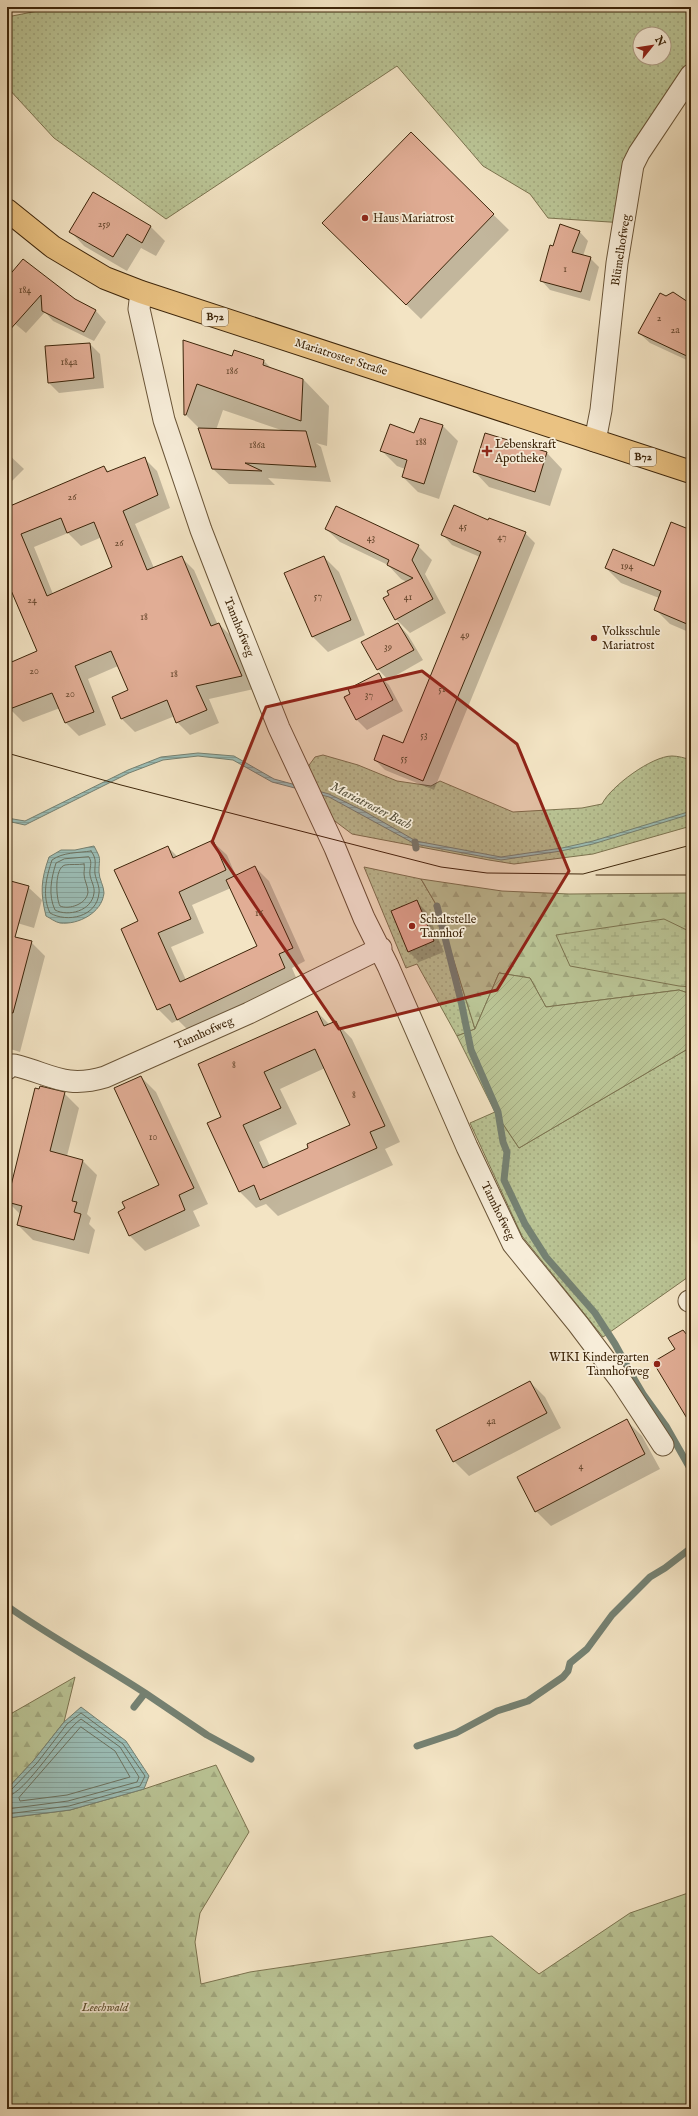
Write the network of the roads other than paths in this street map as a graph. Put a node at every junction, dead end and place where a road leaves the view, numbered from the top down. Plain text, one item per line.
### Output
1 (691, 75) edge
2 (7, 210) edge
3 (141, 292) junction
4 (595, 441) junction
5 (691, 472) edge
6 (381, 948) junction
7 (14, 1068) edge
8 (663, 1445) dead end

1 - 4 street, Blümelhofweg
2 - 3 main road, Mariatroster Straße / B72
3 - 4 main road, Mariatroster Straße / B72
3 - 6 street, Tannhofweg
4 - 5 main road, Mariatroster Straße / B72
6 - 7 street, Tannhofweg
6 - 8 street, Tannhofweg

